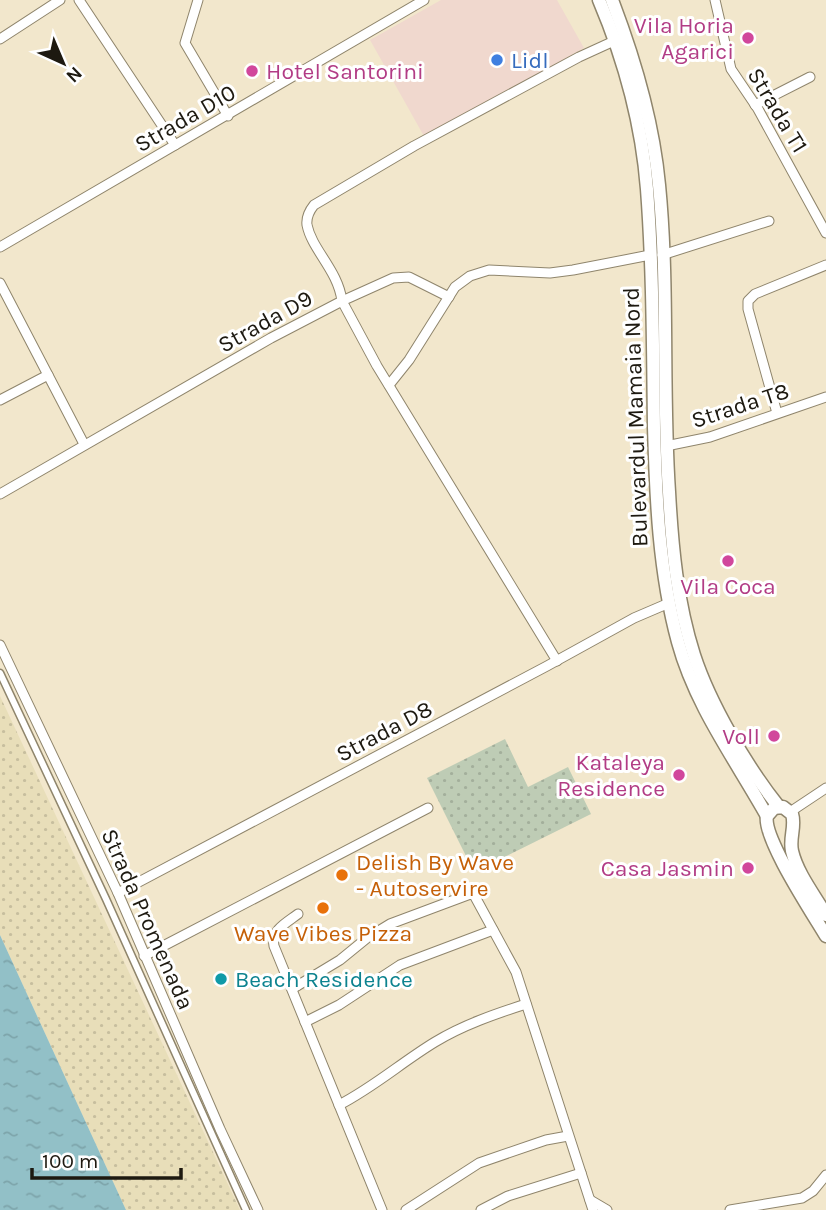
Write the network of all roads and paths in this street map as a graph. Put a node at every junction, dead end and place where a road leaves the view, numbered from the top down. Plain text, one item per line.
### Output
1 (60, 0) edge
2 (79, 0) edge
3 (198, 0) edge
4 (424, 0) edge
5 (598, 0) edge
6 (612, 0) edge
7 (715, 0) edge
8 (0, 38) edge
9 (614, 41) junction
10 (810, 77) dead end
11 (755, 105) junction
12 (228, 116) junction
13 (175, 145) junction
14 (769, 221) dead end
15 (826, 233) edge
16 (0, 247) edge
17 (656, 255) junction
18 (826, 265) edge
19 (0, 282) edge
20 (449, 297) junction
21 (342, 301) junction
22 (48, 375) junction
23 (389, 385) junction
24 (826, 397) edge
25 (0, 400) edge
26 (778, 413) junction
27 (84, 444) junction
28 (666, 446) junction
29 (0, 494) edge
30 (669, 603) junction
31 (0, 645) edge
32 (557, 661) junction
33 (0, 673) edge
34 (826, 788) edge
35 (428, 808) dead end
36 (785, 809) junction
37 (767, 816) junction
38 (791, 830) junction
39 (770, 832) junction
40 (118, 893) junction
41 (298, 914) dead end
42 (826, 915) edge
43 (493, 930) junction
44 (826, 936) edge
45 (145, 956) junction
46 (292, 989) junction
47 (526, 1004) junction
48 (305, 1022) junction
49 (339, 1105) junction
50 (568, 1136) junction
51 (581, 1172) junction
52 (826, 1175) edge
53 (590, 1200) junction
54 (774, 1207) edge
55 (246, 1210) edge
56 (258, 1210) edge
57 (382, 1210) edge
58 (406, 1210) edge
59 (481, 1210) edge
60 (593, 1210) edge
61 (607, 1210) edge
62 (730, 1210) edge

1 - 8 street
2 - 13 street
3 - 12 street
4 - 12 street, Strada D10
5 - 9 main road, Bulevardul Mamaia Nord
6 - 17 main road, Bulevardul Mamaia Nord
7 - 11 street, Strada T1
9 - 17 main road, Bulevardul Mamaia Nord
9 - 21 street, Strada D9
10 - 11 street
11 - 15 street, Strada T1
12 - 13 street, Strada D10
13 - 16 street, Strada D10
14 - 17 street
17 - 20 street
17 - 28 main road, Bulevardul Mamaia Nord
17 - 30 main road, Bulevardul Mamaia Nord
18 - 26 street
19 - 22 street
20 - 21 street
20 - 23 street
21 - 23 street
21 - 27 street, Strada D9
22 - 25 street
22 - 27 street
23 - 32 street
24 - 26 street, Strada T8
26 - 28 street, Strada T8
27 - 29 street, Strada D9
28 - 36 main road, Bulevardul Mamaia Nord
30 - 32 street, Strada D8
30 - 37 main road, Bulevardul Mamaia Nord
31 - 40 street, Strada Promenada
32 - 40 street, Strada D8
33 - 55 street
34 - 36 street
35 - 45 street
36 - 37 main road
36 - 38 main road
37 - 39 main road
38 - 39 main road
38 - 42 main road
39 - 44 main road
40 - 45 street, Strada Promenada
41 - 46 street
43 - 46 street
43 - 47 street
43 - 48 street
45 - 56 street, Strada Promenada
46 - 48 street
47 - 49 street
47 - 50 street
48 - 49 street
49 - 57 street
50 - 51 street
50 - 58 street
51 - 53 street
51 - 59 street
52 - 54 street
53 - 60 street
53 - 61 street
54 - 62 street

